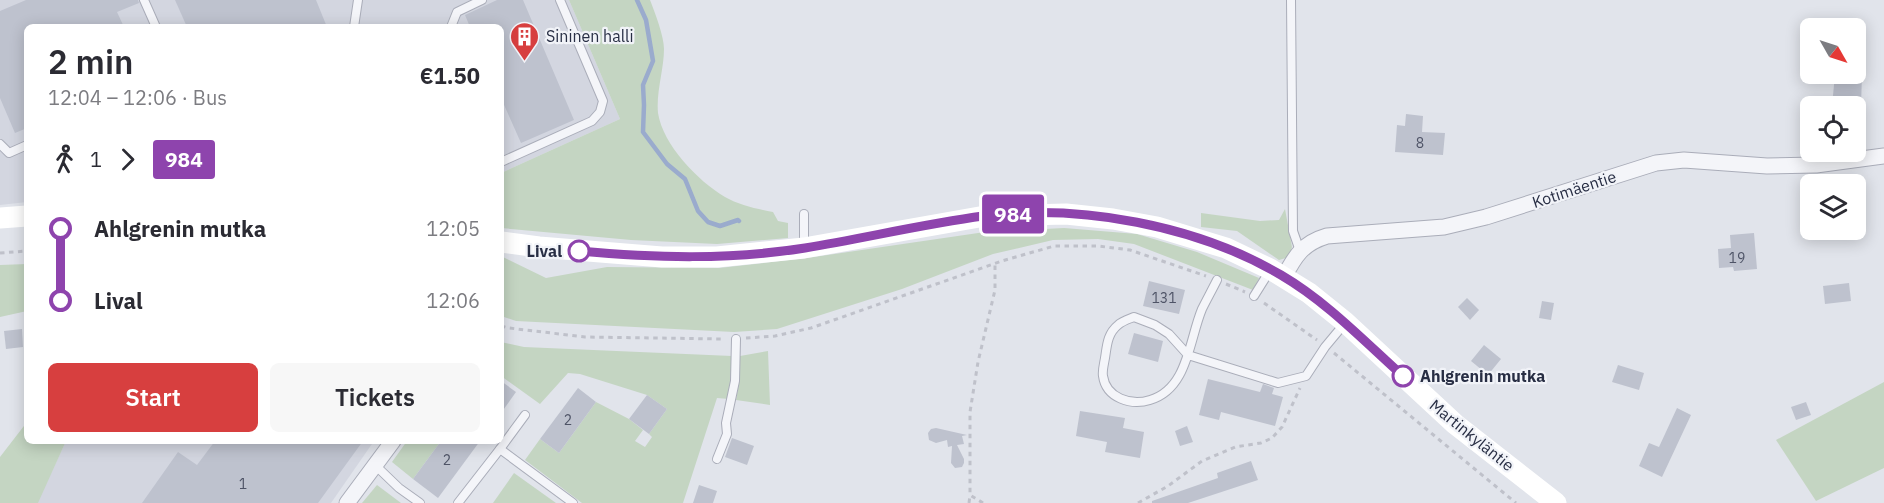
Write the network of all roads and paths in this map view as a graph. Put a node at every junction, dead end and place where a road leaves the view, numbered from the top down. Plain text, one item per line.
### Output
1 (144, 0) edge
2 (358, 0) edge
3 (482, 0) edge
4 (560, 0) edge
5 (1291, 0) edge
6 (155, 24) edge
7 (354, 24) edge
8 (452, 24) edge
9 (0, 144) edge
10 (24, 146) edge
11 (1884, 156) edge
12 (504, 161) edge
13 (804, 214) dead end
14 (24, 216) edge
15 (0, 218) edge
16 (504, 242) edge
17 (804, 248) junction
18 (24, 251) edge
19 (1300, 251) junction
20 (0, 253) edge
21 (995, 264) junction
22 (1277, 273) junction
23 (1217, 280) junction
24 (1254, 296) junction
25 (1345, 322) junction
26 (504, 327) edge
27 (736, 339) junction
28 (1325, 346) junction
29 (1188, 356) junction
30 (1306, 376) junction
31 (525, 415) dead end
32 (391, 444) edge
33 (500, 450) junction
34 (717, 459) dead end
35 (375, 465) junction
36 (970, 495) junction
37 (418, 502) edge
38 (346, 503) edge
39 (458, 503) edge
40 (573, 503) edge
41 (969, 503) edge
42 (983, 503) edge
43 (1138, 503) edge
44 (1516, 503) edge
45 (1556, 503) edge

1 - 6 lane
2 - 7 lane
3 - 8 lane
4 - 12 lane
5 - 19 lane
9 - 10 lane
11 - 19 street, Kotimäentie
13 - 17 lane
14 - 15 street
16 - 17 street, Martinkyläntie
17 - 22 street, Martinkyläntie
18 - 20 path
19 - 22 street, Kotimäentie
21 - 23 path
21 - 27 path
21 - 36 path
22 - 24 lane
22 - 25 street, Martinkyläntie
23 - 24 path
23 - 29 lane
24 - 28 path
25 - 28 lane
25 - 45 street, Martinkyläntie
26 - 27 path
27 - 34 lane
28 - 30 lane
28 - 44 path
29 - 29 lane
29 - 30 lane
30 - 43 path
31 - 33 lane
32 - 35 street
33 - 39 lane
33 - 40 lane
35 - 37 lane
35 - 38 street
36 - 41 path
36 - 42 path

